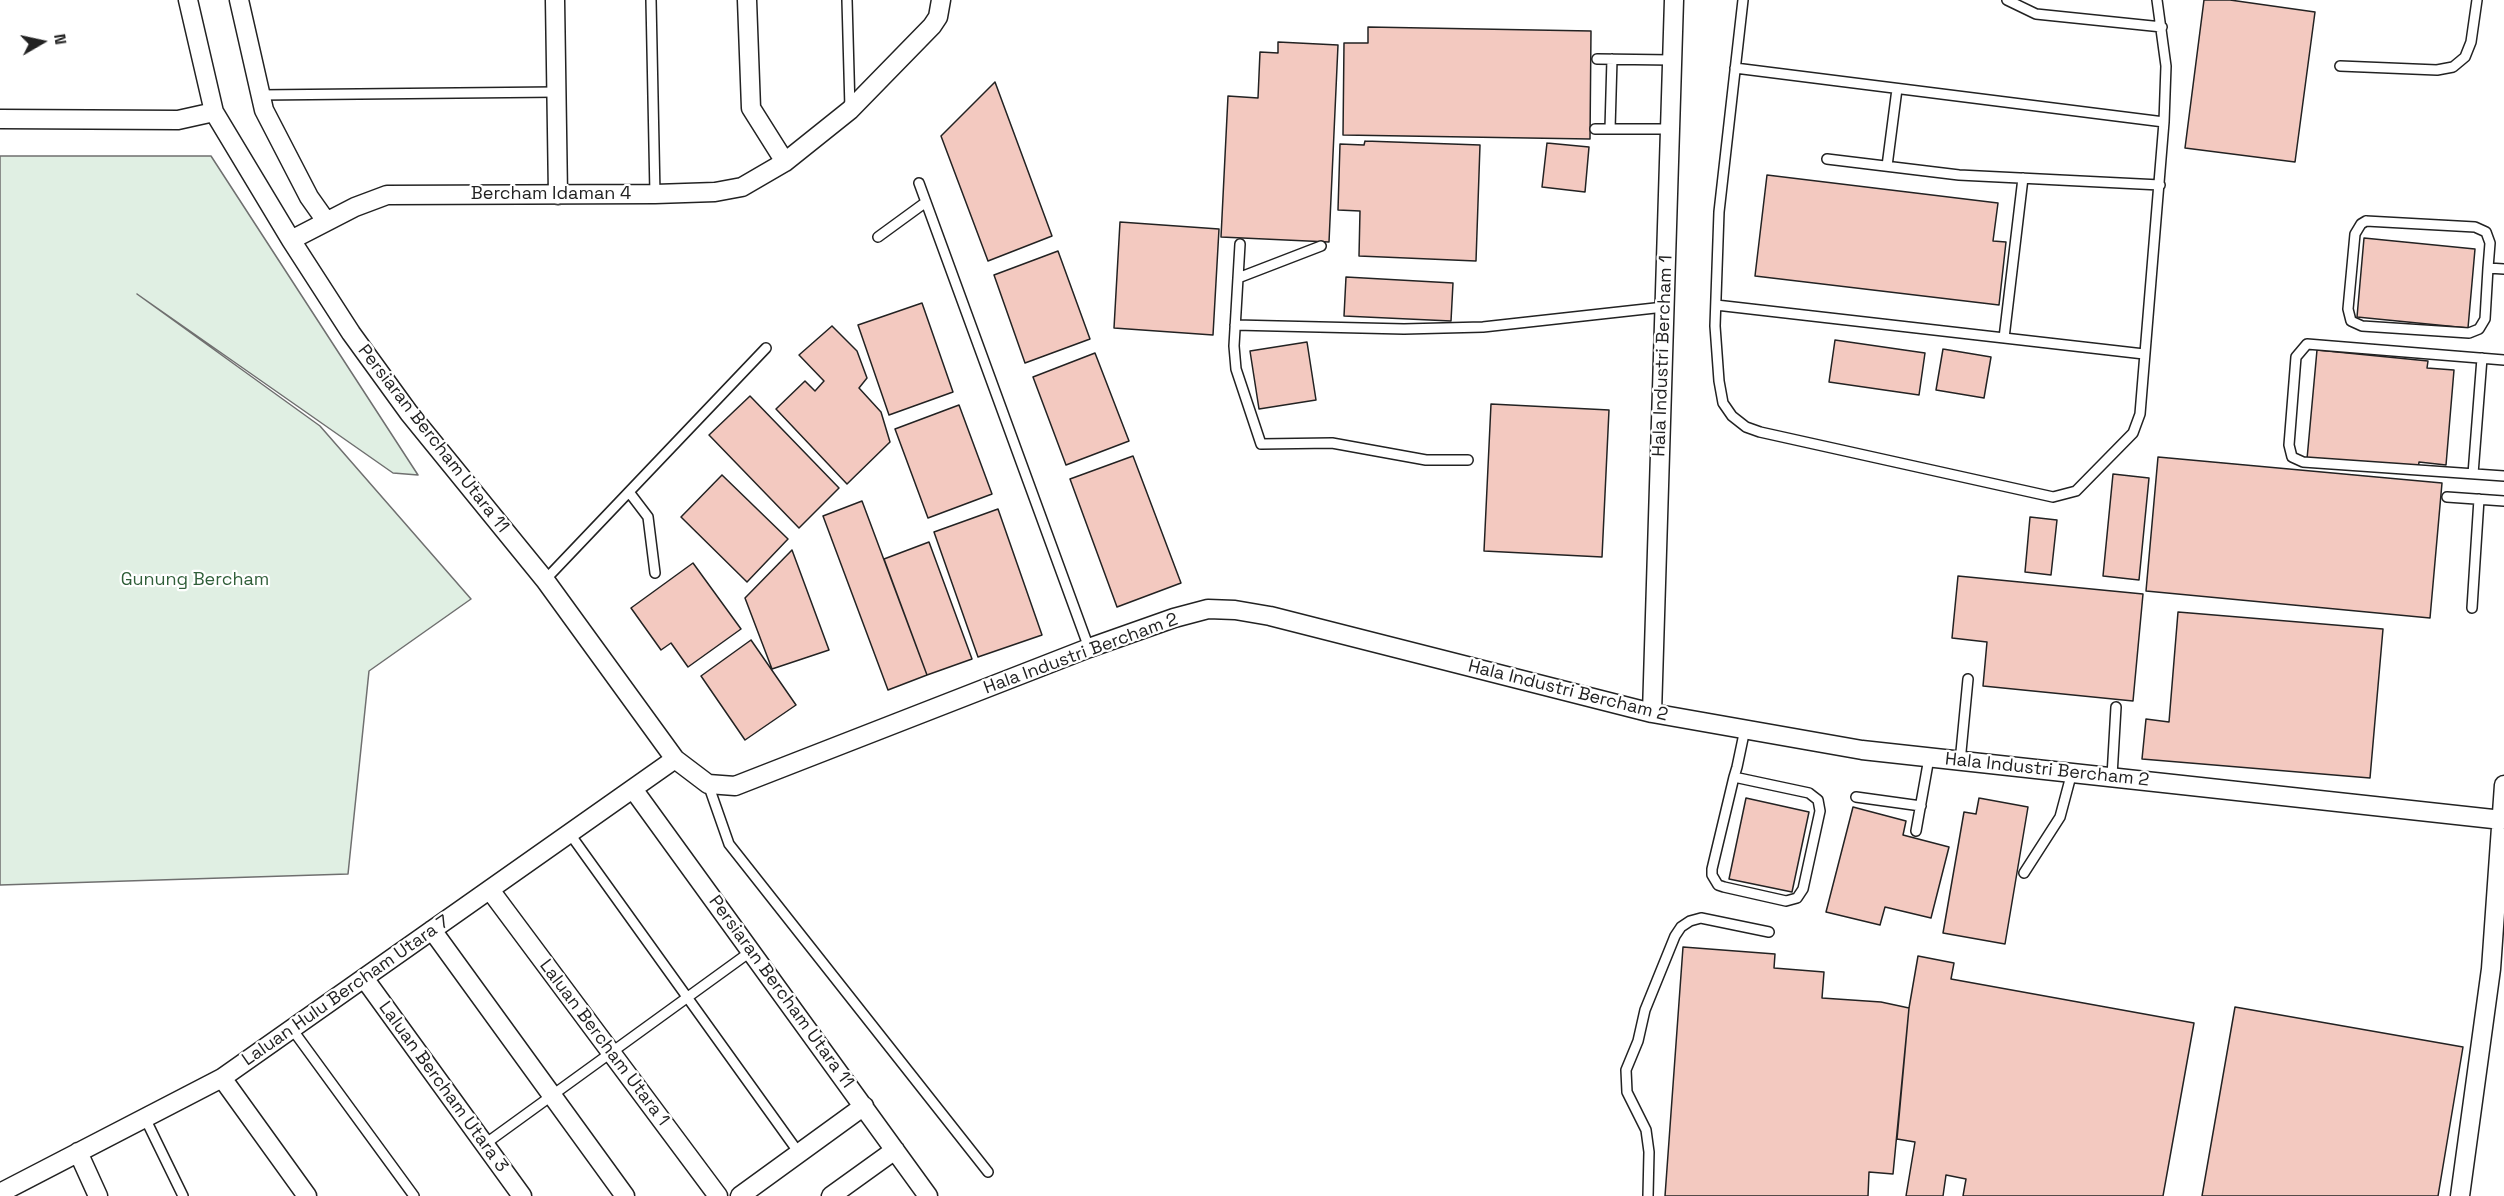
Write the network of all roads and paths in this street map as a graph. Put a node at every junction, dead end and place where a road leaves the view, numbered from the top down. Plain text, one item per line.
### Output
1 (188, 0) edge
2 (239, 0) edge
3 (555, 0) edge
4 (651, 0) edge
5 (747, 0) edge
6 (847, 0) edge
7 (941, 0) edge
8 (1674, 0) edge
9 (1743, 0) edge
10 (2007, 0) edge
11 (2157, 0) edge
12 (2477, 0) edge
13 (2162, 27) junction
14 (1597, 59) dead end
15 (1612, 59) junction
16 (1671, 60) junction
17 (2340, 66) dead end
18 (1735, 68) junction
19 (1897, 89) junction
20 (557, 92) junction
21 (260, 95) junction
22 (850, 110) junction
23 (214, 112) junction
24 (0, 119) edge
25 (2164, 122) junction
26 (1595, 129) dead end
27 (1610, 129) junction
28 (1670, 129) junction
29 (1827, 159) dead end
30 (785, 162) junction
31 (1887, 166) junction
32 (2023, 178) junction
33 (919, 183) dead end
34 (2160, 185) junction
35 (655, 194) junction
36 (558, 195) junction
37 (926, 202) junction
38 (326, 221) junction
39 (878, 237) dead end
40 (291, 240) junction
41 (1240, 244) dead end
42 (1321, 246) dead end
43 (2488, 268) junction
44 (2504, 269) edge
45 (1238, 278) junction
46 (1716, 305) junction
47 (1664, 307) junction
48 (1235, 325) junction
49 (2004, 338) junction
50 (766, 348) dead end
51 (2144, 354) junction
52 (2482, 358) junction
53 (2504, 360) edge
54 (1468, 460) dead end
55 (2473, 474) junction
56 (2504, 476) edge
57 (629, 492) junction
58 (2447, 497) dead end
59 (2480, 499) junction
60 (2504, 501) edge
61 (655, 573) dead end
62 (545, 580) junction
63 (2472, 608) dead end
64 (1089, 648) junction
65 (1968, 679) dead end
66 (2115, 707) dead end
67 (1652, 713) junction
68 (1745, 729) junction
69 (1929, 758) junction
70 (675, 759) junction
71 (1960, 762) junction
72 (2072, 772) junction
73 (2112, 776) junction
74 (1734, 777) junction
75 (708, 784) junction
76 (2504, 785) edge
77 (633, 789) junction
78 (1856, 797) dead end
79 (1920, 806) junction
80 (2502, 820) junction
81 (1916, 831) dead end
82 (570, 834) junction
83 (2024, 873) dead end
84 (490, 890) junction
85 (432, 930) junction
86 (1769, 932) dead end
87 (750, 952) junction
88 (364, 978) junction
89 (686, 998) junction
90 (292, 1029) junction
91 (611, 1052) junction
92 (222, 1078) junction
93 (552, 1095) junction
94 (864, 1106) junction
95 (145, 1118) junction
96 (485, 1144) junction
97 (895, 1150) junction
98 (78, 1152) junction
99 (799, 1154) junction
100 (988, 1172) dead end
101 (0, 1193) edge
102 (98, 1196) edge
103 (183, 1196) edge
104 (307, 1196) edge
105 (414, 1196) edge
106 (522, 1196) edge
107 (625, 1196) edge
108 (718, 1196) edge
109 (740, 1196) edge
110 (831, 1196) edge
111 (928, 1196) edge
112 (1648, 1196) edge
113 (2460, 1196) edge

1 - 23 street, Persiaran Bercham Utara 11
2 - 21 street
3 - 20 street
4 - 35 lane
5 - 30 street
6 - 22 lane
7 - 22 street, Bercham Idaman 4
8 - 16 street, Hala Industri Bercham 1
9 - 18 lane
10 - 13 lane
11 - 13 lane
12 - 17 lane
13 - 25 lane
14 - 15 lane
15 - 16 lane
15 - 27 lane
16 - 28 street, Hala Industri Bercham 1
18 - 19 lane
18 - 46 lane
19 - 25 lane
19 - 31 lane
20 - 21 lane
20 - 36 street
21 - 38 street
22 - 30 street, Bercham Idaman 4
23 - 24 street
23 - 40 street, Persiaran Bercham Utara 11
25 - 34 lane
26 - 27 lane
27 - 28 lane
28 - 47 street, Hala Industri Bercham 1
29 - 31 lane
30 - 35 street, Bercham Idaman 4
31 - 32 lane
32 - 34 lane
32 - 49 lane
33 - 37 lane
34 - 51 lane
35 - 36 street, Bercham Idaman 4
36 - 38 street, Bercham Idaman 4
37 - 39 lane
37 - 64 lane
38 - 40 street, Bercham Idaman 4
40 - 62 street, Persiaran Bercham Utara 11
41 - 45 lane
42 - 45 lane
43 - 43 lane
43 - 44 lane
45 - 48 lane
46 - 49 lane
46 - 51 lane
47 - 48 lane
47 - 67 street, Hala Industri Bercham 1
48 - 54 lane
49 - 51 lane
50 - 57 lane
52 - 53 lane
52 - 55 lane
52 - 55 lane
55 - 56 lane
57 - 61 lane
57 - 62 lane
58 - 59 lane
59 - 60 lane
59 - 63 lane
62 - 70 street, Persiaran Bercham Utara 11
64 - 67 street, Hala Industri Bercham 2
64 - 75 street, Hala Industri Bercham 2
65 - 71 lane
66 - 73 lane
67 - 68 street, Hala Industri Bercham 2
68 - 69 street, Hala Industri Bercham 2
68 - 74 lane
69 - 71 street, Hala Industri Bercham 2
69 - 79 lane
70 - 75 street
70 - 77 street, Laluan Hulu Bercham Utara 7
71 - 72 street, Hala Industri Bercham 2
72 - 73 street, Hala Industri Bercham 2
72 - 83 lane
73 - 80 street, Hala Industri Bercham 2
74 - 74 lane
75 - 100 lane
76 - 80 street
77 - 82 street, Laluan Hulu Bercham Utara 7
77 - 87 street, Persiaran Bercham Utara 11
78 - 79 lane
79 - 81 lane
80 - 113 street
82 - 84 street, Laluan Hulu Bercham Utara 7
82 - 89 lane
84 - 85 street, Laluan Hulu Bercham Utara 7
84 - 91 street, Laluan Bercham Utara 1
85 - 88 street, Laluan Hulu Bercham Utara 7
85 - 93 street
86 - 112 lane
87 - 89 lane
87 - 94 street, Persiaran Bercham Utara 11
88 - 90 street, Laluan Hulu Bercham Utara 7
88 - 96 street, Laluan Bercham Utara 3
89 - 91 lane
89 - 99 lane
90 - 92 street, Laluan Hulu Bercham Utara 7
90 - 105 lane
91 - 93 lane
91 - 108 street, Laluan Bercham Utara 1
92 - 95 street, Laluan Hulu Bercham Utara 7
92 - 104 street
93 - 96 lane
93 - 107 street
94 - 97 street, Persiaran Bercham Utara 11
94 - 99 street
95 - 98 street, Laluan Hulu Bercham Utara 7
95 - 103 lane
96 - 106 street, Laluan Bercham Utara 3
97 - 110 street
97 - 111 street, Persiaran Bercham Utara 11
98 - 101 street, Laluan Hulu Bercham Utara 7
98 - 102 street
99 - 109 street

